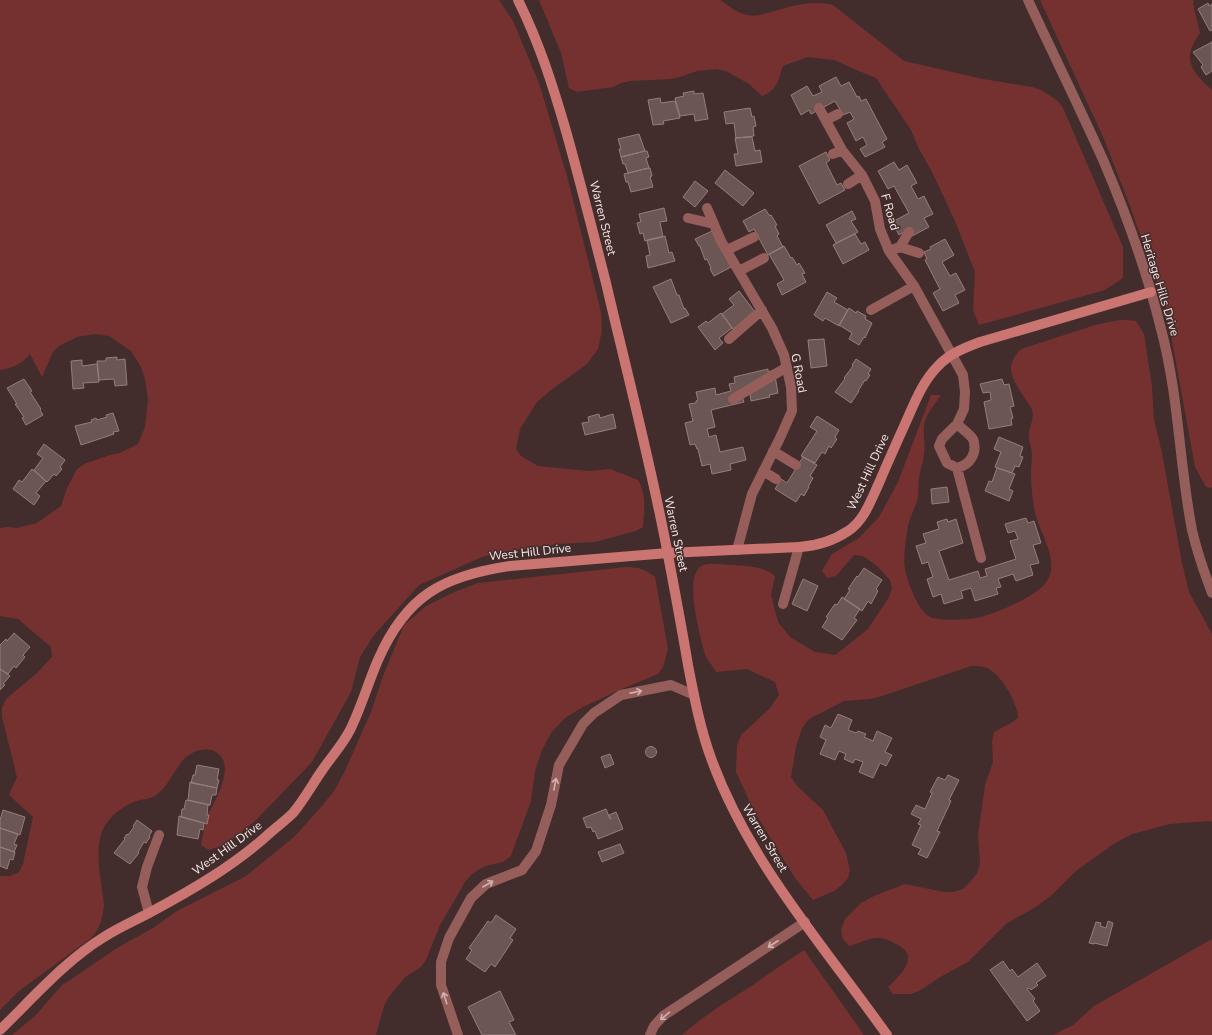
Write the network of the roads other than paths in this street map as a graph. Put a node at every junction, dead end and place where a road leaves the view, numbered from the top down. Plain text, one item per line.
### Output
1 (518, 0) edge
2 (1028, 0) edge
3 (819, 108) dead end
4 (838, 114) dead end
5 (826, 120) junction
6 (862, 175) junction
7 (848, 184) dead end
8 (707, 208) dead end
9 (688, 218) dead end
10 (714, 224) junction
11 (909, 232) dead end
12 (754, 238) dead end
13 (900, 247) junction
14 (727, 250) junction
15 (889, 250) junction
16 (919, 253) dead end
17 (764, 258) dead end
18 (739, 271) junction
19 (914, 286) junction
20 (1151, 292) junction
21 (762, 310) junction
22 (870, 310) dead end
23 (729, 339) dead end
24 (951, 355) junction
25 (787, 367) junction
26 (733, 399) dead end
27 (957, 424) junction
28 (773, 451) junction
29 (796, 465) dead end
30 (957, 468) junction
31 (763, 471) junction
32 (776, 479) dead end
33 (799, 547) junction
34 (737, 550) junction
35 (668, 553) junction
36 (981, 558) dead end
37 (1212, 593) edge
38 (783, 604) dead end
39 (694, 694) junction
40 (160, 835) dead end
41 (149, 913) junction
42 (805, 922) junction
43 (0, 1030) edge
44 (458, 1035) edge
45 (650, 1035) edge
46 (888, 1035) edge

1 - 35 street, Warren Street
2 - 20 street, Heritage Hills Drive
3 - 5 street, F Road
4 - 5 street
5 - 6 street, F Road
6 - 7 street
6 - 15 street, F Road
8 - 10 street, G Road
9 - 10 street
10 - 14 street, G Road
11 - 13 street
12 - 14 street
13 - 15 street
13 - 16 street
14 - 18 street, G Road
15 - 19 street, F Road
17 - 18 street
18 - 21 street, G Road
19 - 22 street
19 - 24 street, F Road
20 - 24 street, West Hill Drive
20 - 37 street, Heritage Hills Drive
21 - 23 street
21 - 25 street, G Road
24 - 27 street, F Road
24 - 33 street, West Hill Drive
25 - 26 street
25 - 28 street, G Road
27 - 30 street
27 - 30 street
28 - 29 street
28 - 31 street, G Road
30 - 36 street
31 - 32 street
31 - 34 street, G Road
33 - 34 street, West Hill Drive
33 - 38 street
34 - 35 street, West Hill Drive
35 - 39 street, Warren Street
35 - 41 street, West Hill Drive
39 - 42 street, Warren Street
44 -> 39 street
40 - 41 street
41 - 43 street, West Hill Drive
42 -> 45 street
42 - 46 street, Warren Street

